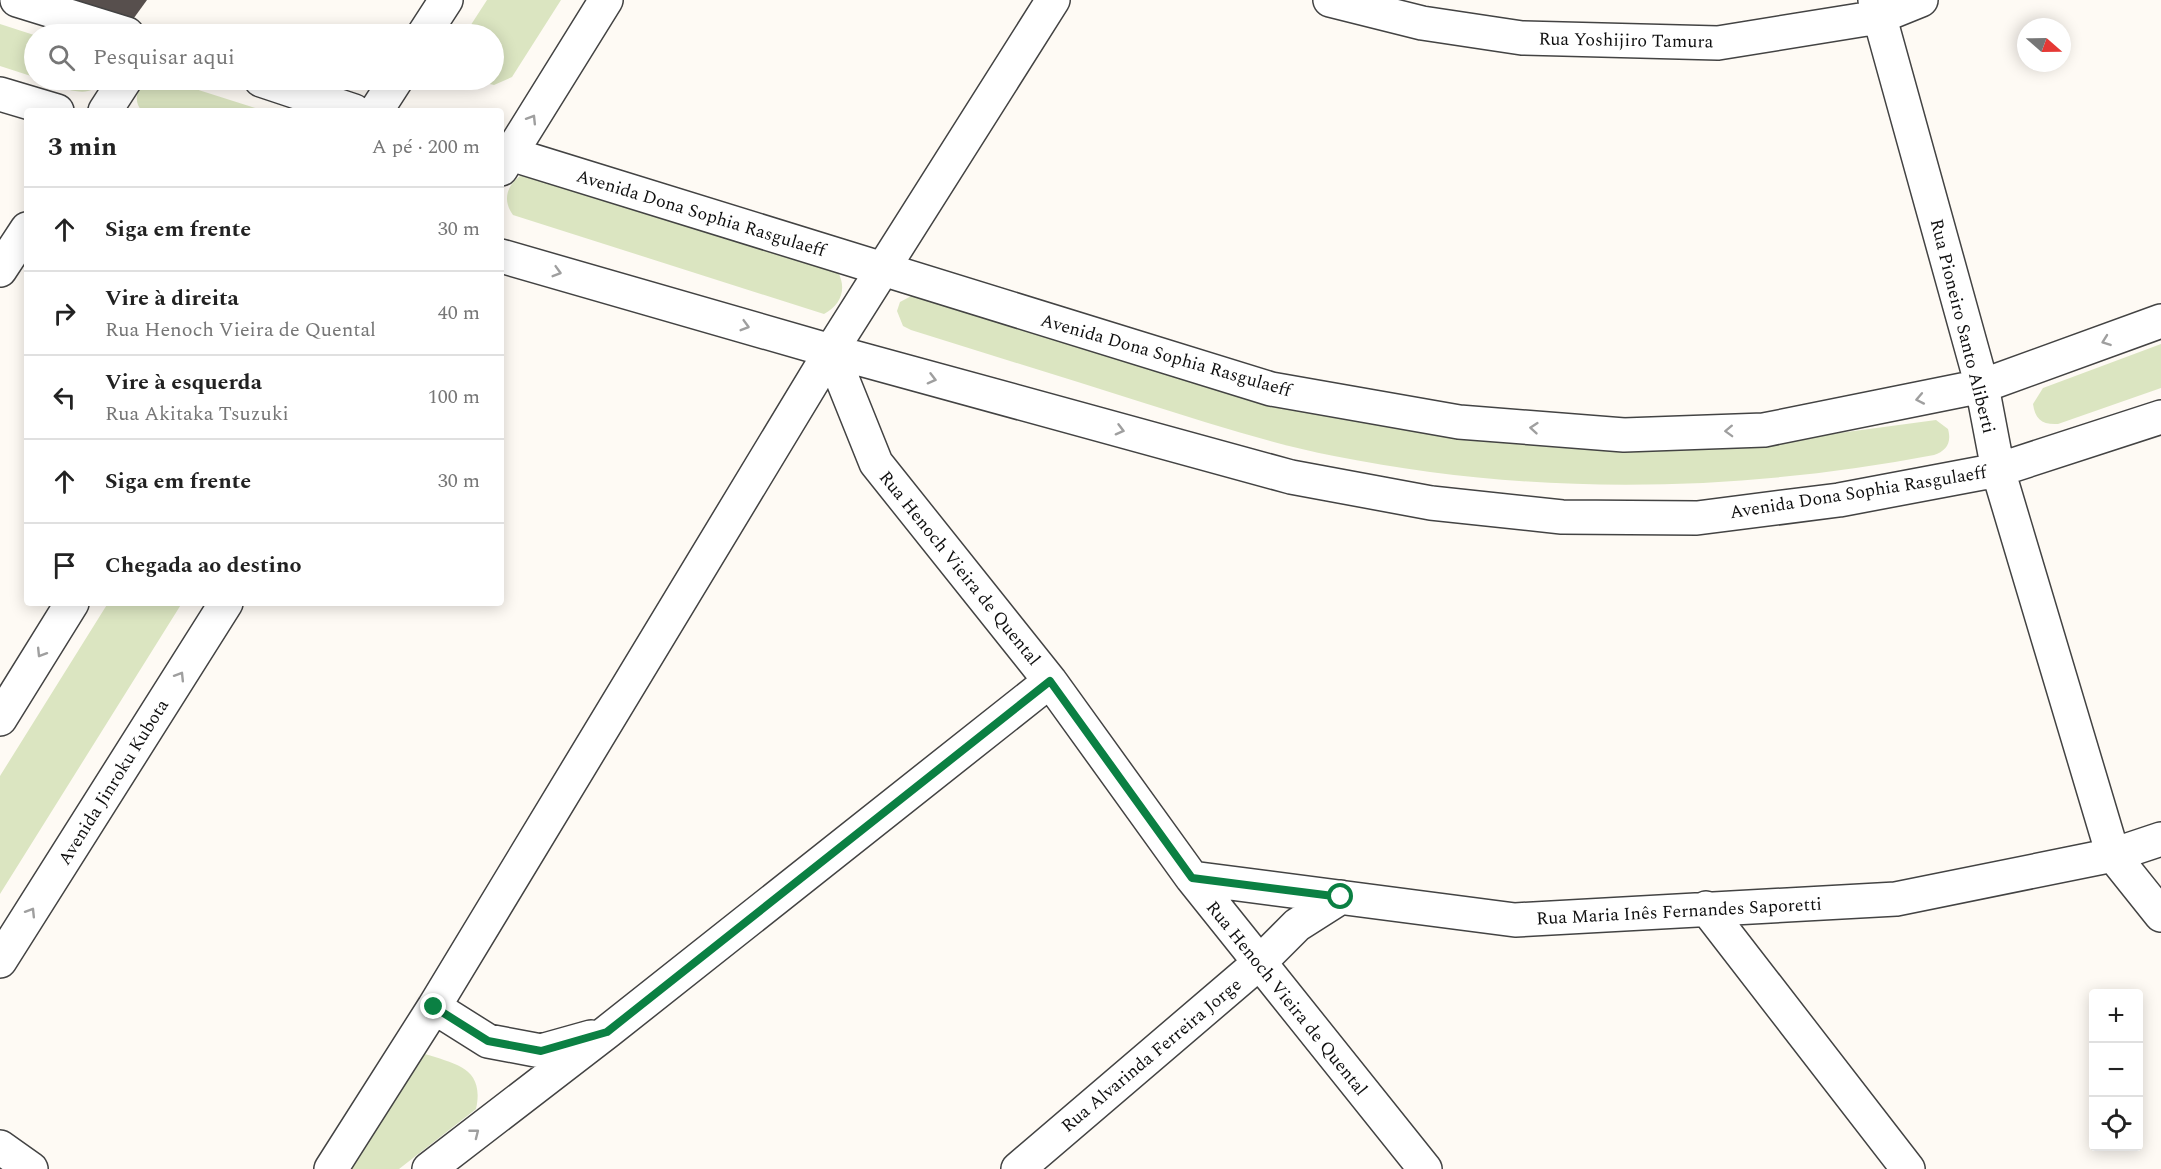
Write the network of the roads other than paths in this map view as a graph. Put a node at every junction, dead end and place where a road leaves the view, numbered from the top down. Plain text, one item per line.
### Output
1 (17, 0) edge
2 (446, 0) edge
3 (606, 0) edge
4 (1053, 0) edge
5 (1330, 0) edge
6 (1921, 0) edge
7 (1877, 9) edge
8 (95, 24) edge
9 (430, 24) edge
10 (119, 90) edge
11 (291, 90) edge
12 (390, 90) edge
13 (0, 94) edge
14 (47, 108) edge
15 (107, 108) edge
16 (345, 108) edge
17 (378, 108) edge
18 (504, 158) edge
19 (24, 234) edge
20 (504, 257) edge
21 (0, 270) edge
22 (883, 270) junction
23 (2161, 321) edge
24 (831, 351) junction
25 (1982, 386) junction
26 (2161, 417) edge
27 (1998, 470) junction
28 (70, 606) edge
29 (224, 606) edge
30 (1050, 681) junction
31 (0, 719) edge
32 (2161, 839) edge
33 (2113, 855) junction
34 (1192, 878) junction
35 (1341, 897) junction
36 (1706, 908) junction
37 (2161, 915) edge
38 (0, 961) edge
39 (1259, 963) junction
40 (434, 1007) junction
41 (607, 1032) junction
42 (0, 1147) edge
43 (31, 1169) edge
44 (331, 1169) edge
45 (429, 1169) edge
46 (1018, 1169) edge
47 (1425, 1169) edge
48 (1908, 1169) edge

1 - 8 street
2 - 9 street
18 -> 3 street
4 - 22 street
5 - 7 street, Rua Yoshijiro Tamura
6 - 7 street, Rua Yoshijiro Tamura
7 - 25 street, Rua Pioneiro Santo Aliberti
10 - 15 street
11 - 16 street
12 - 17 street
13 - 14 street
18 - 22 street, Avenida Dona Sophia Rasgulaeff
19 - 21 street
20 -> 24 street, Avenida Dona Sophia Rasgulaeff
22 - 24 street
25 -> 22 street, Avenida Dona Sophia Rasgulaeff
23 -> 25 street, Avenida Dona Sophia Rasgulaeff
24 -> 27 street, Avenida Dona Sophia Rasgulaeff
24 - 30 street, Rua Henoch Vieira de Quental
24 - 40 street
25 - 27 street, Rua Pioneiro Santo Aliberti
26 - 27 street, Avenida Dona Sophia Rasgulaeff
27 - 33 street, Rua Pioneiro Santo Aliberti
28 -> 31 street
38 -> 29 street, Avenida Jinroku Kubota
30 - 34 street, Rua Henoch Vieira de Quental
30 - 41 street
32 - 33 street, Rua Maria Inês Fernandes Saporetti
33 - 36 street, Rua Maria Inês Fernandes Saporetti
33 - 37 street, Rua Pioneiro Santo Aliberti
34 - 35 street, Rua Maria Inês Fernandes Saporetti
34 - 39 street, Rua Henoch Vieira de Quental
35 - 36 street, Rua Maria Inês Fernandes Saporetti
35 - 39 street, Rua Alvarinda Ferreira Jorge
36 - 48 street
39 - 46 street, Rua Alvarinda Ferreira Jorge
39 - 47 street, Rua Henoch Vieira de Quental
40 - 41 street
40 - 44 street
45 -> 41 street
42 - 43 street

